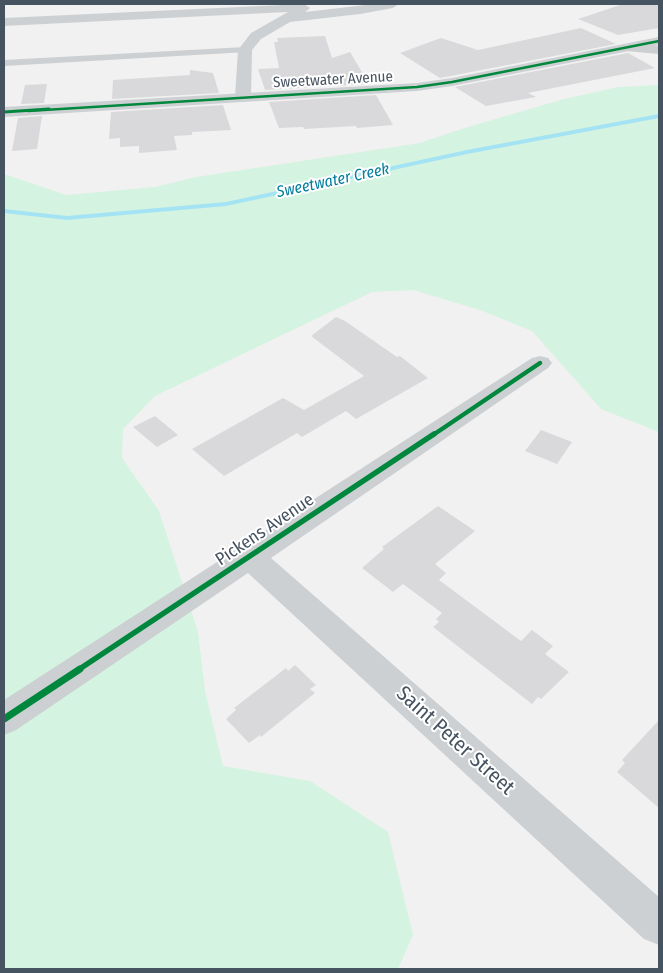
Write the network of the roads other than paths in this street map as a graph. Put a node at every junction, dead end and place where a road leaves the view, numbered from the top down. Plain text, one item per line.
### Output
1 (221, 4) edge
2 (329, 4) edge
3 (393, 4) edge
4 (308, 6) edge
5 (237, 10) junction
6 (360, 10) junction
7 (290, 18) junction
8 (4, 22) edge
9 (659, 41) edge
10 (631, 48) junction
11 (244, 50) junction
12 (659, 50) edge
13 (4, 63) edge
14 (243, 97) junction
15 (4, 112) edge
16 (540, 363) dead end
17 (250, 557) junction
18 (4, 719) edge
19 (659, 924) edge

1 - 5 street
2 - 6 street
3 - 6 street
4 - 5 street
4 - 7 street
5 - 8 street
6 - 7 street
7 - 11 street
9 - 10 street, Sweetwater Avenue
10 - 12 street
10 - 14 street, Sweetwater Avenue
11 - 13 lane
11 - 14 street
14 - 15 street, Sweetwater Avenue
16 - 17 street, Pickens Avenue
17 - 18 street, Pickens Avenue
17 - 19 street, Saint Peter Street

